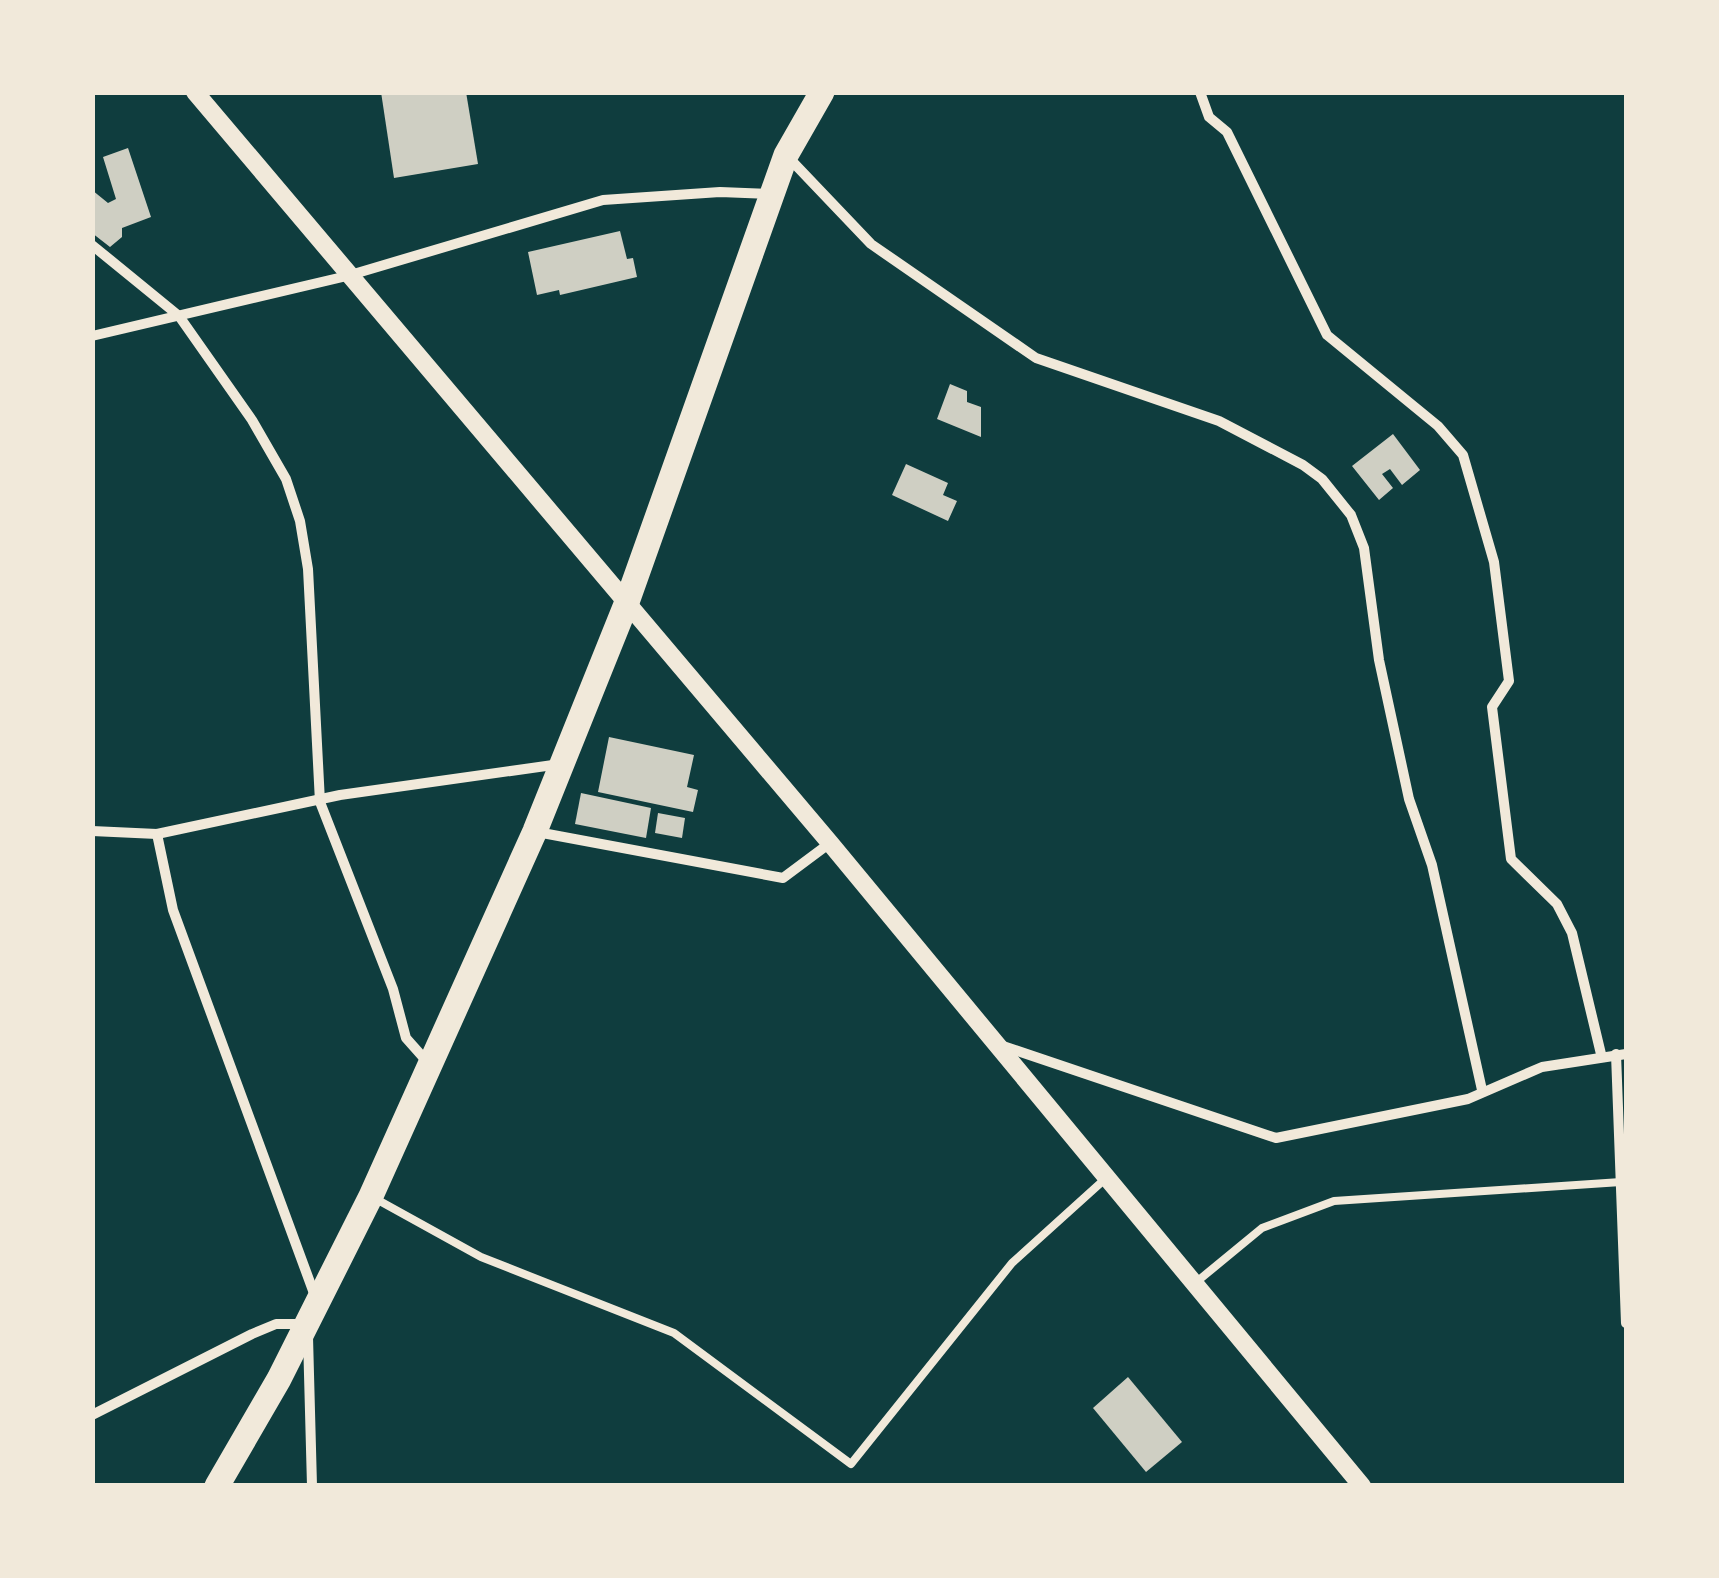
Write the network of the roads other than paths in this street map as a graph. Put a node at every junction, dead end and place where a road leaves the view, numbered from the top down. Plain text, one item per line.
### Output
1 (196, 92) edge
2 (822, 92) edge
3 (1200, 92) edge
4 (786, 155) junction
5 (771, 194) junction
6 (92, 245) edge
7 (347, 276) junction
8 (179, 316) junction
9 (92, 336) edge
10 (627, 602) junction
11 (563, 764) junction
12 (320, 802) junction
13 (92, 830) edge
14 (535, 832) junction
15 (157, 834) junction
16 (830, 844) junction
17 (991, 1042) junction
18 (1601, 1054) junction
19 (1621, 1054) edge
20 (430, 1066) junction
21 (1482, 1090) junction
22 (1106, 1179) junction
23 (1621, 1182) junction
24 (371, 1196) junction
25 (1194, 1284) junction
26 (313, 1314) junction
27 (1626, 1322) edge
28 (92, 1415) edge
29 (217, 1486) edge
30 (312, 1486) edge
31 (1362, 1486) edge

1 - 7 street
2 - 4 main road
3 - 18 street
4 - 5 main road
4 - 21 street
5 - 7 street
5 - 10 main road
6 - 8 street
7 - 8 street
7 - 10 street
8 - 9 street
8 - 12 street
10 - 11 main road
10 - 16 street
11 - 12 street
11 - 14 main road
12 - 15 street
12 - 20 street
13 - 15 street
14 - 16 street
14 - 20 main road
15 - 26 street
16 - 17 street
17 - 21 street
17 - 22 street
18 - 19 street
18 - 21 street
19 - 23 street
20 - 24 main road
22 - 24 lane
22 - 25 street
23 - 25 lane
23 - 27 street
24 - 26 main road
25 - 31 street
26 - 28 street
26 - 29 main road
26 - 30 street

